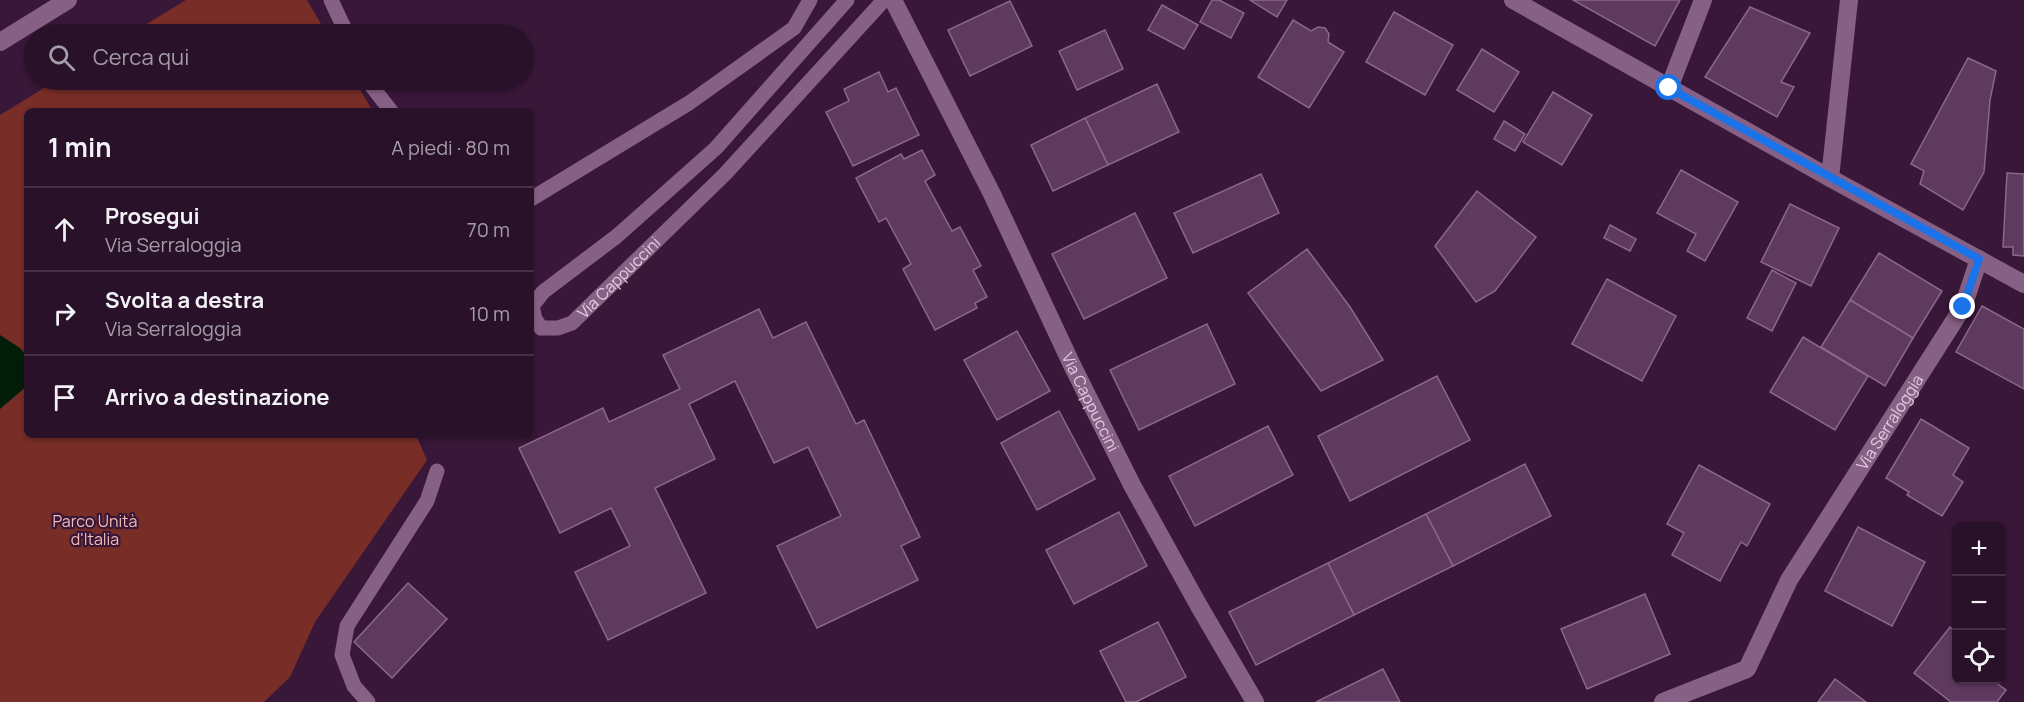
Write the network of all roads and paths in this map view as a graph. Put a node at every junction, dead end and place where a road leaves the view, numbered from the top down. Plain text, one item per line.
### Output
1 (68, 0) edge
2 (330, 0) edge
3 (810, 0) edge
4 (847, 0) edge
5 (884, 0) edge
6 (893, 0) edge
7 (1513, 0) edge
8 (1703, 0) edge
9 (1849, 0) edge
10 (29, 24) edge
11 (341, 24) edge
12 (24, 27) edge
13 (0, 42) edge
14 (1669, 88) junction
15 (375, 90) edge
16 (389, 108) edge
17 (1830, 178) junction
18 (534, 197) edge
19 (1979, 259) junction
20 (2024, 284) edge
21 (534, 303) edge
22 (534, 315) edge
23 (437, 471) dead end
24 (368, 702) edge
25 (1255, 702) edge
26 (1663, 702) edge

1 - 10 street
2 - 11 lane
3 - 18 lane
4 - 21 lane, Via Cappuccini
5 - 22 lane, Via Cappuccini
6 - 25 street, Via Cappuccini
7 - 14 street
8 - 14 street
9 - 17 street
12 - 13 street
14 - 17 street
15 - 16 lane
17 - 19 street
19 - 20 street
19 - 26 street, Via Serraloggia
23 - 24 lane

